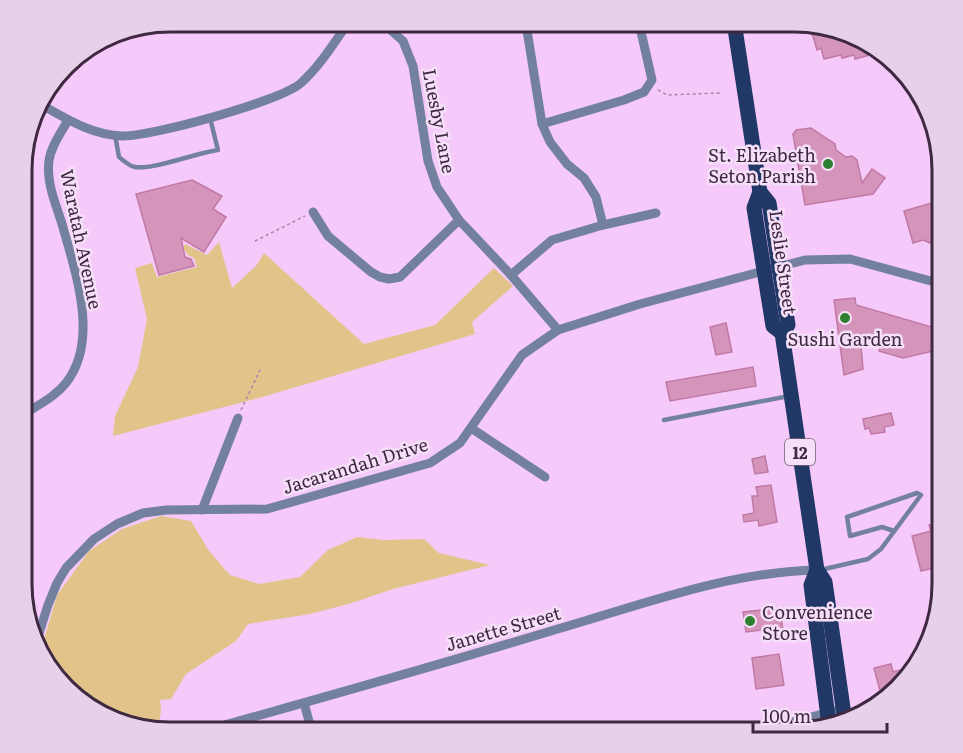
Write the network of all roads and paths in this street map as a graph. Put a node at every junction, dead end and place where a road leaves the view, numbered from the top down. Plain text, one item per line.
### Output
1 (342, 32) edge
2 (393, 32) edge
3 (527, 32) edge
4 (641, 32) edge
5 (736, 32) edge
6 (649, 85) junction
7 (720, 93) dead end
8 (46, 108) edge
9 (210, 118) junction
10 (68, 120) junction
11 (542, 124) junction
12 (115, 135) junction
13 (760, 192) junction
14 (313, 212) joint
15 (656, 213) dead end
16 (459, 220) junction
17 (603, 225) junction
18 (255, 241) dead end
19 (779, 267) junction
20 (764, 271) junction
21 (512, 275) junction
22 (932, 281) edge
23 (558, 330) junction
24 (782, 333) junction
25 (260, 370) dead end
26 (791, 396) junction
27 (32, 409) edge
28 (238, 418) joint
29 (664, 420) dead end
30 (471, 428) junction
31 (545, 477) dead end
32 (202, 510) junction
33 (894, 531) junction
34 (817, 570) junction
35 (40, 630) edge
36 (304, 703) junction
37 (843, 712) edge
38 (828, 717) edge
39 (239, 721) edge
40 (309, 721) edge

1 - 9 street
2 - 16 street, Luesby Lane
3 - 11 street
4 - 6 street
5 - 13 main road, Leslie Street / 12
6 - 7 path
6 - 11 street
8 - 10 street
9 - 12 street
9 - 12 lane
10 - 12 street
10 - 27 street, Waratah Avenue
11 - 17 street
13 - 19 main road, Leslie Street / 12
13 - 20 main road, Leslie Street / 12
14 - 16 street
14 - 18 path
15 - 17 street
16 - 21 street, Luesby Lane
17 - 21 street
19 - 20 street, Jacarandah Drive
19 - 22 street, Jacarandah Drive
19 - 24 main road, Leslie Street / 12
20 - 23 street, Jacarandah Drive
20 - 24 main road, Leslie Street / 12
21 - 23 street, Luesby Lane
23 - 30 street, Jacarandah Drive
24 - 26 main road, Leslie Street / 12
25 - 28 path
26 - 29 lane
26 - 34 main road, Leslie Street / 12
28 - 32 street
30 - 31 street
30 - 32 street, Jacarandah Drive
32 - 35 street, Jacarandah Drive
33 - 33 lane
33 - 34 lane
34 - 36 street, Janette Street
34 - 37 main road, Leslie Street / 12
34 - 38 main road, Leslie Street / 12
36 - 39 street, Janette Street
36 - 40 street

